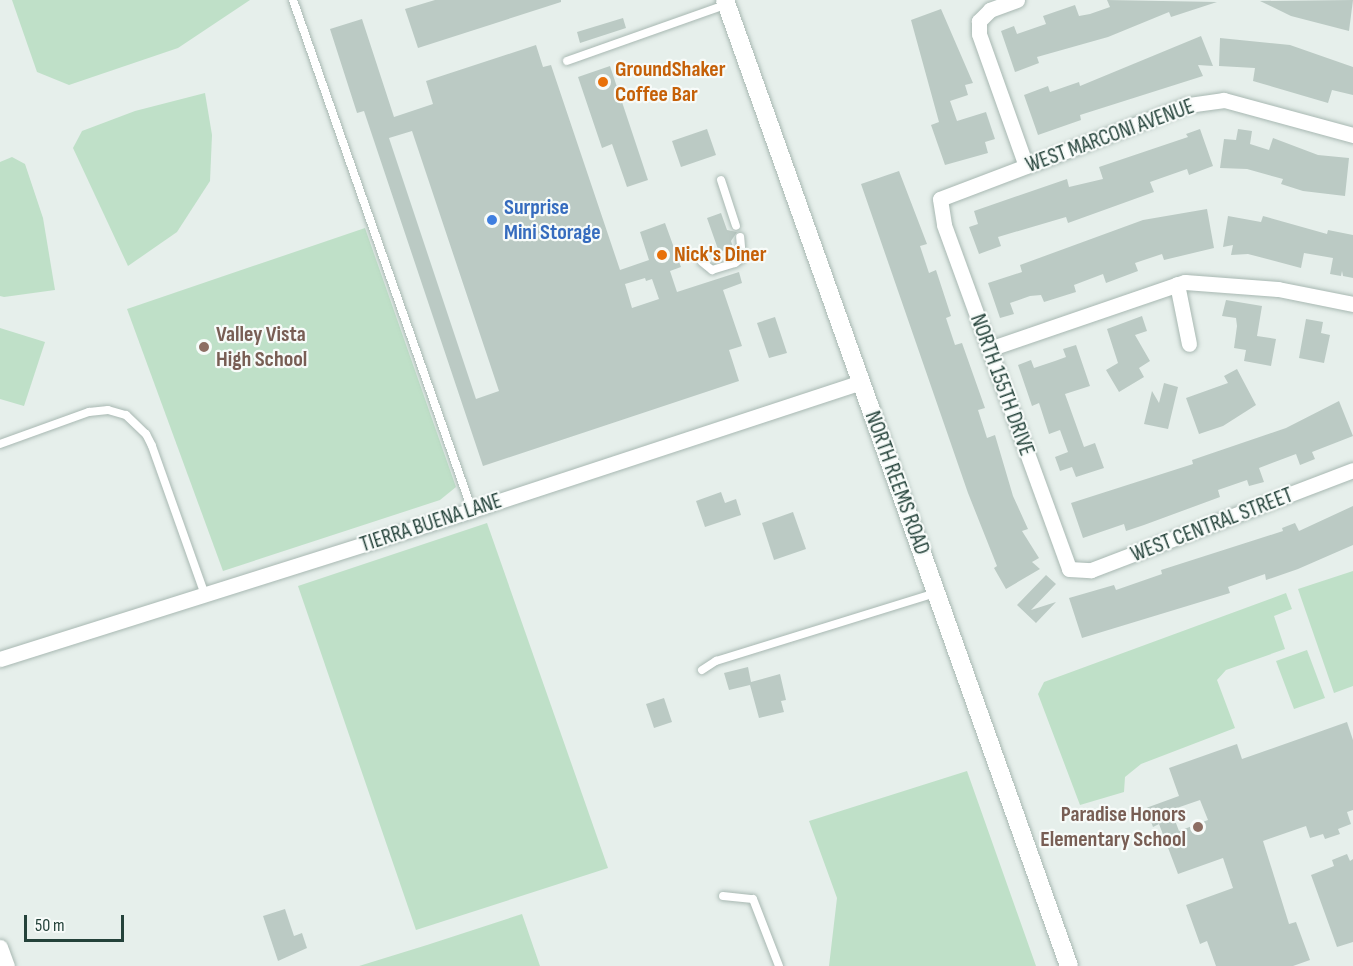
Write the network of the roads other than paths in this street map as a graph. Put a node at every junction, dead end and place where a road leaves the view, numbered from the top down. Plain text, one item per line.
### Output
1 (293, 0) edge
2 (1017, 0) edge
3 (726, 2) edge
4 (567, 61) dead end
5 (1353, 135) edge
6 (1026, 166) junction
7 (721, 180) dead end
8 (940, 199) joint
9 (736, 226) dead end
10 (740, 237) dead end
11 (702, 262) dead end
12 (1177, 284) junction
13 (1353, 304) edge
14 (1189, 344) dead end
15 (989, 349) junction
16 (861, 382) junction
17 (0, 444) edge
18 (1353, 470) edge
19 (472, 510) junction
20 (1069, 569) joint
21 (936, 593) junction
22 (205, 595) junction
23 (0, 659) edge
24 (702, 670) dead end
25 (723, 896) dead end
26 (0, 947) edge
27 (6, 966) edge
28 (779, 966) edge
29 (1068, 966) edge

1 - 19 lane
2 - 6 street
3 - 4 lane
3 - 16 main road, NORTH REEMS ROAD
5 - 6 street, WEST MARCONI AVENUE
6 - 8 street, WEST MARCONI AVENUE
7 - 9 lane
8 - 15 street, NORTH 155TH DRIVE
10 - 11 lane
12 - 13 street
12 - 14 street
12 - 15 street
15 - 20 street, NORTH 155TH DRIVE
16 - 19 street, TIERRA BUENA LANE
16 - 21 main road, NORTH REEMS ROAD
17 - 22 lane
18 - 20 street, WEST CENTRAL STREET
19 - 22 street, TIERRA BUENA LANE
21 - 24 lane
21 - 29 main road, NORTH REEMS ROAD
22 - 23 street, TIERRA BUENA LANE
25 - 28 lane
26 - 27 street

